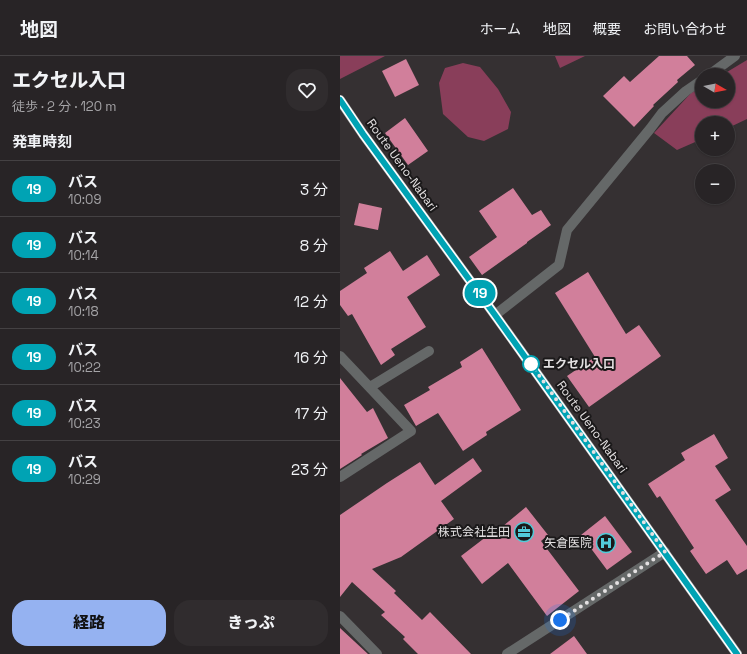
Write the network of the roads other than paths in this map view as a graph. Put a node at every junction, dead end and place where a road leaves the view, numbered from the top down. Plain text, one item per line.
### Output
1 (735, 56) edge
2 (719, 68) edge
3 (695, 85) edge
4 (340, 100) edge
5 (495, 315) junction
6 (429, 351) dead end
7 (340, 356) edge
8 (370, 387) junction
9 (340, 476) edge
10 (665, 552) junction
11 (340, 616) edge
12 (378, 654) edge
13 (507, 654) edge
14 (737, 654) edge

1 - 2 street
3 - 5 street
4 - 5 main road, Route Ueno-Nabari
5 - 10 main road, Route Ueno-Nabari
6 - 8 street
7 - 8 street
8 - 9 street
10 - 13 street
10 - 14 main road, Route Ueno-Nabari
11 - 12 street

